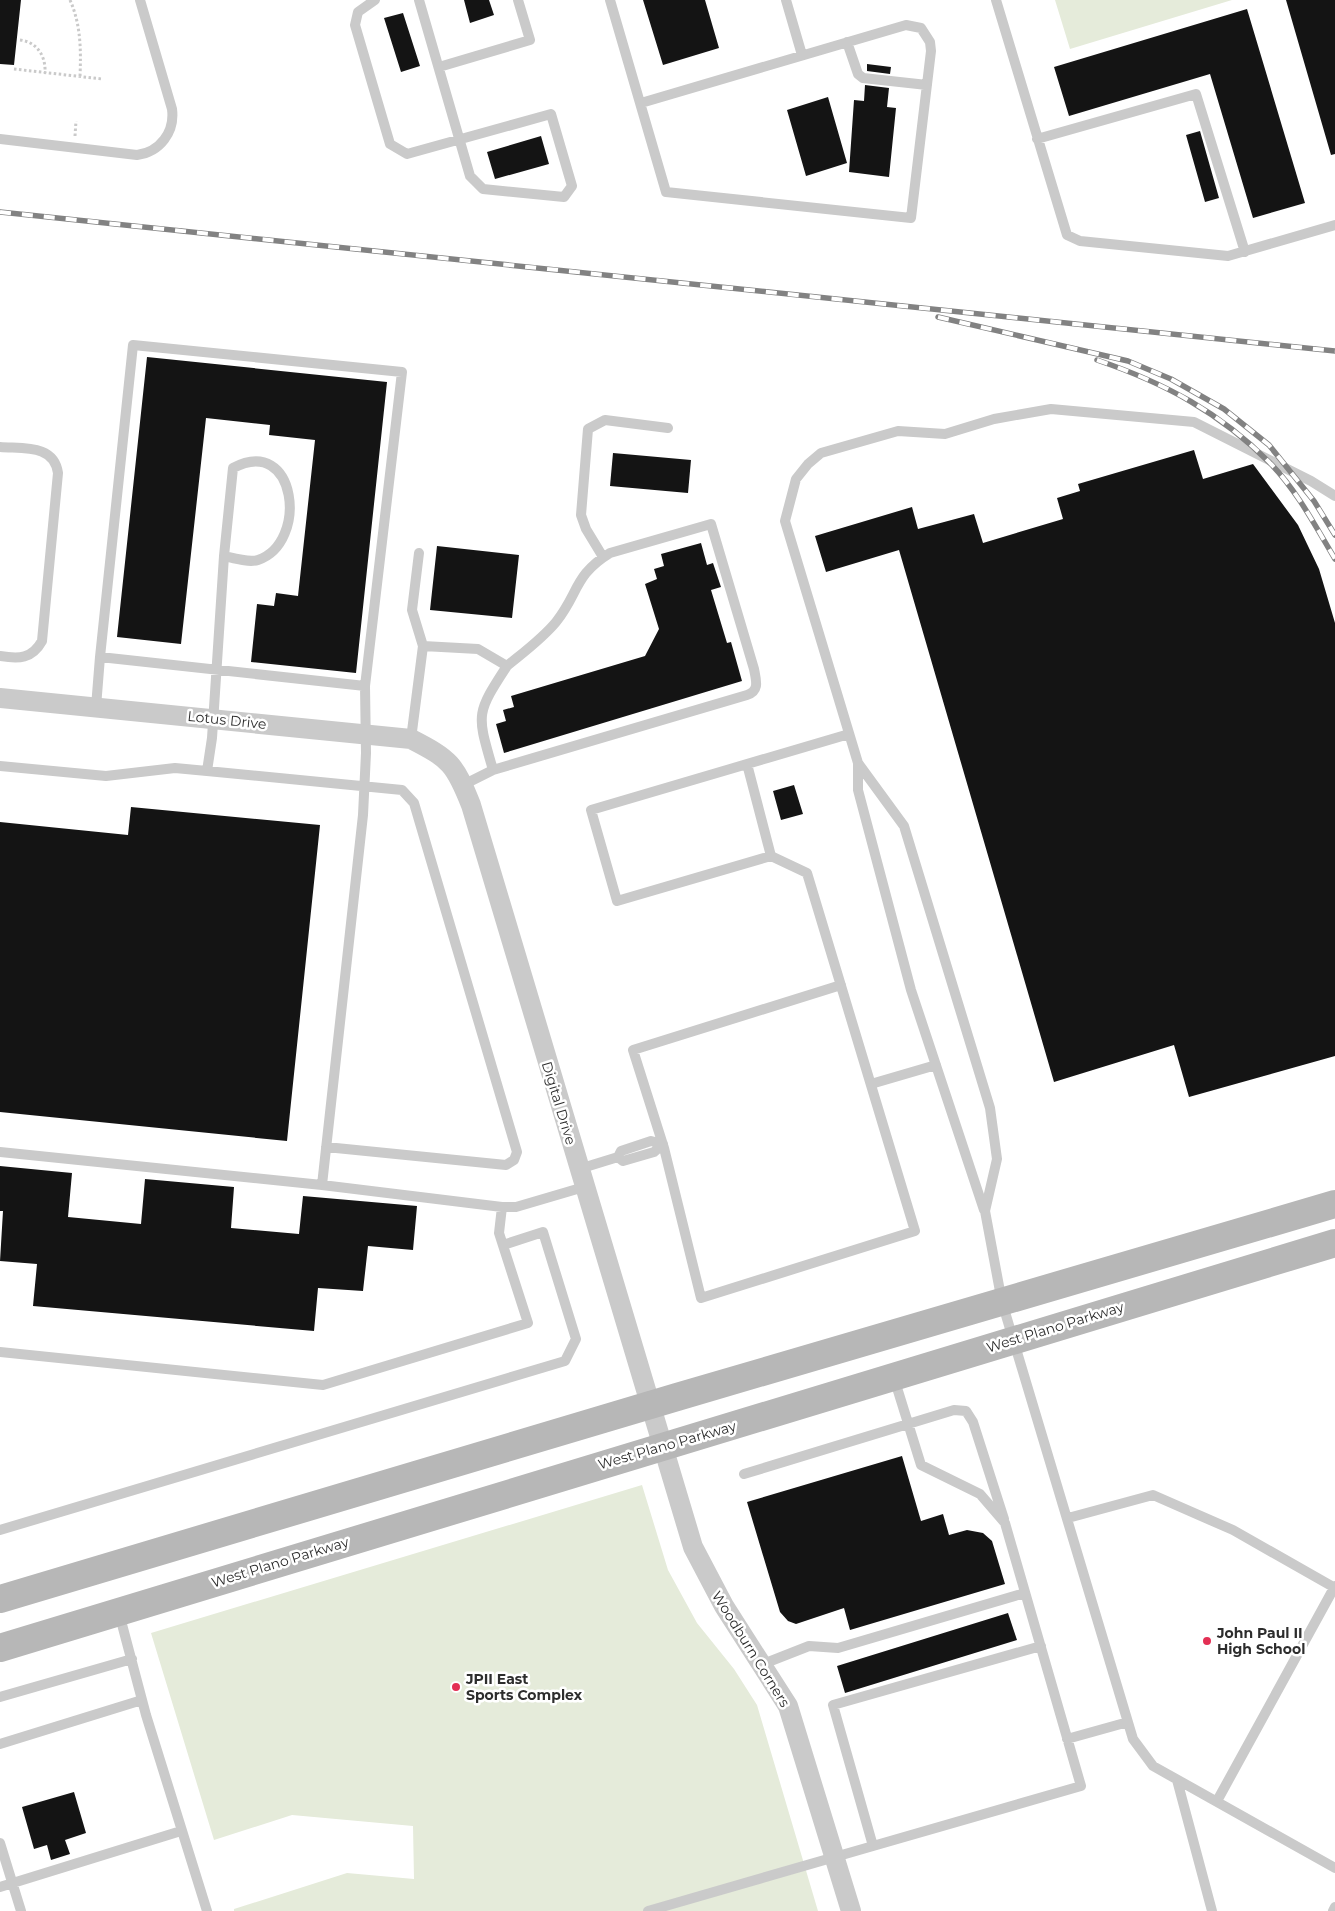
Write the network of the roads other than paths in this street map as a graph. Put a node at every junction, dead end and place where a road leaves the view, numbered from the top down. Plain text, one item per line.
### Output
1 (140, 0) edge
2 (374, 0) edge
3 (420, 0) edge
4 (518, 0) edge
5 (610, 0) edge
6 (786, 0) edge
7 (996, 0) edge
8 (847, 42) junction
9 (802, 55) junction
10 (439, 67) junction
11 (927, 85) junction
12 (641, 103) junction
13 (0, 139) edge
14 (1037, 139) junction
15 (460, 140) junction
16 (1335, 225) edge
17 (1244, 252) junction
18 (668, 428) dead end
19 (0, 447) edge
20 (1335, 496) edge
21 (419, 553) dead end
22 (224, 556) junction
23 (603, 557) junction
24 (423, 646) junction
25 (0, 656) edge
26 (100, 657) junction
27 (508, 666) junction
28 (215, 670) junction
29 (365, 686) junction
30 (0, 698) edge
31 (96, 707) junction
32 (213, 718) junction
33 (364, 733) junction
34 (849, 734) junction
35 (411, 739) junction
36 (449, 761) joint
37 (858, 763) junction
38 (748, 764) junction
39 (0, 766) edge
40 (207, 770) junction
41 (493, 770) junction
42 (463, 785) junction
43 (365, 787) junction
44 (771, 856) junction
45 (841, 985) junction
46 (936, 1065) junction
47 (871, 1084) junction
48 (663, 1144) junction
49 (326, 1147) junction
50 (0, 1152) edge
51 (582, 1178) junction
52 (322, 1185) junction
53 (1335, 1204) edge
54 (502, 1207) junction
55 (985, 1212) junction
56 (1335, 1243) edge
57 (503, 1245) junction
58 (1002, 1302) junction
59 (1014, 1339) junction
60 (0, 1352) edge
61 (894, 1377) junction
62 (651, 1404) junction
63 (908, 1424) junction
64 (663, 1447) junction
65 (744, 1474) dead end
66 (308, 1508) junction
67 (1068, 1518) junction
68 (1005, 1523) junction
69 (0, 1530) edge
70 (320, 1550) junction
71 (1335, 1587) edge
72 (1025, 1593) junction
73 (0, 1600) edge
74 (118, 1612) junction
75 (1041, 1646) junction
76 (0, 1648) edge
77 (132, 1659) junction
78 (763, 1664) junction
79 (0, 1697) edge
80 (142, 1700) junction
81 (1128, 1722) junction
82 (1067, 1739) junction
83 (0, 1744) edge
84 (1177, 1780) junction
85 (1217, 1801) junction
86 (181, 1830) junction
87 (0, 1843) edge
88 (873, 1846) junction
89 (834, 1857) junction
90 (1335, 1868) edge
91 (13, 1883) junction
92 (0, 1887) edge
93 (1335, 1907) edge
94 (21, 1911) edge
95 (207, 1911) edge
96 (648, 1911) edge
97 (851, 1911) edge
98 (1212, 1911) edge
99 (1333, 1911) edge

1 - 13 lane
2 - 15 lane
3 - 10 lane
4 - 10 lane
5 - 12 lane
6 - 9 lane
7 - 14 lane
8 - 9 lane
8 - 11 lane
8 - 11 lane
9 - 12 lane
10 - 15 lane
11 - 12 lane
14 - 17 lane
14 - 17 lane
15 - 15 lane
16 - 17 lane
18 - 23 lane
19 - 25 lane
20 - 34 lane
21 - 24 lane
22 - 22 lane
22 - 28 lane
23 - 27 lane
23 - 41 lane
24 - 27 lane
24 - 35 lane
26 - 28 lane
26 - 29 lane
26 - 31 lane
27 - 41 lane
28 - 29 lane
28 - 32 lane
29 - 33 lane
30 - 31 street, Lotus Drive
31 - 32 street, Lotus Drive
32 - 33 street, Lotus Drive
32 - 40 lane
33 - 35 street, Lotus Drive
33 - 43 lane
34 - 37 lane
34 - 38 lane
35 - 36 street, Lotus Drive
36 - 42 street, Digital Drive
37 - 46 lane
37 - 55 lane
38 - 44 lane
38 - 44 lane
39 - 40 lane
40 - 43 lane
41 - 42 lane
42 - 51 street, Digital Drive
43 - 49 lane
43 - 49 lane
44 - 45 lane
45 - 47 lane
45 - 48 lane
46 - 47 lane
46 - 55 lane
47 - 48 lane
48 - 51 lane
49 - 52 lane
50 - 52 lane
51 - 54 lane
51 - 62 street, Digital Drive
52 - 54 lane
53 - 58 main road
54 - 57 lane
55 - 58 lane
56 - 59 main road, West Plano Parkway
57 - 60 lane
57 - 69 lane
58 - 59 lane
58 - 62 main road
59 - 61 main road, West Plano Parkway
59 - 67 lane
61 - 63 lane
61 - 64 main road, West Plano Parkway
62 - 64 street, Digital Drive
62 - 66 main road
63 - 65 lane
63 - 68 lane
63 - 68 lane
64 - 70 main road, West Plano Parkway
64 - 78 street, Woodburn Corners
66 - 70 main road
66 - 73 main road
67 - 71 lane
67 - 81 lane
68 - 72 lane
70 - 74 main road, West Plano Parkway
71 - 85 lane
72 - 75 lane
72 - 78 lane
74 - 76 main road, West Plano Parkway
74 - 77 lane
75 - 82 lane
75 - 88 lane
77 - 79 lane
77 - 80 lane
78 - 89 street, Woodburn Corners
80 - 83 lane
80 - 86 lane
81 - 82 lane
81 - 84 lane
82 - 88 lane
84 - 85 lane
84 - 98 lane
85 - 90 lane
86 - 91 lane
86 - 95 lane
87 - 91 lane
88 - 89 lane
89 - 96 lane
89 - 97 street, Woodburn Corners
91 - 92 lane
91 - 94 lane
93 - 99 lane

